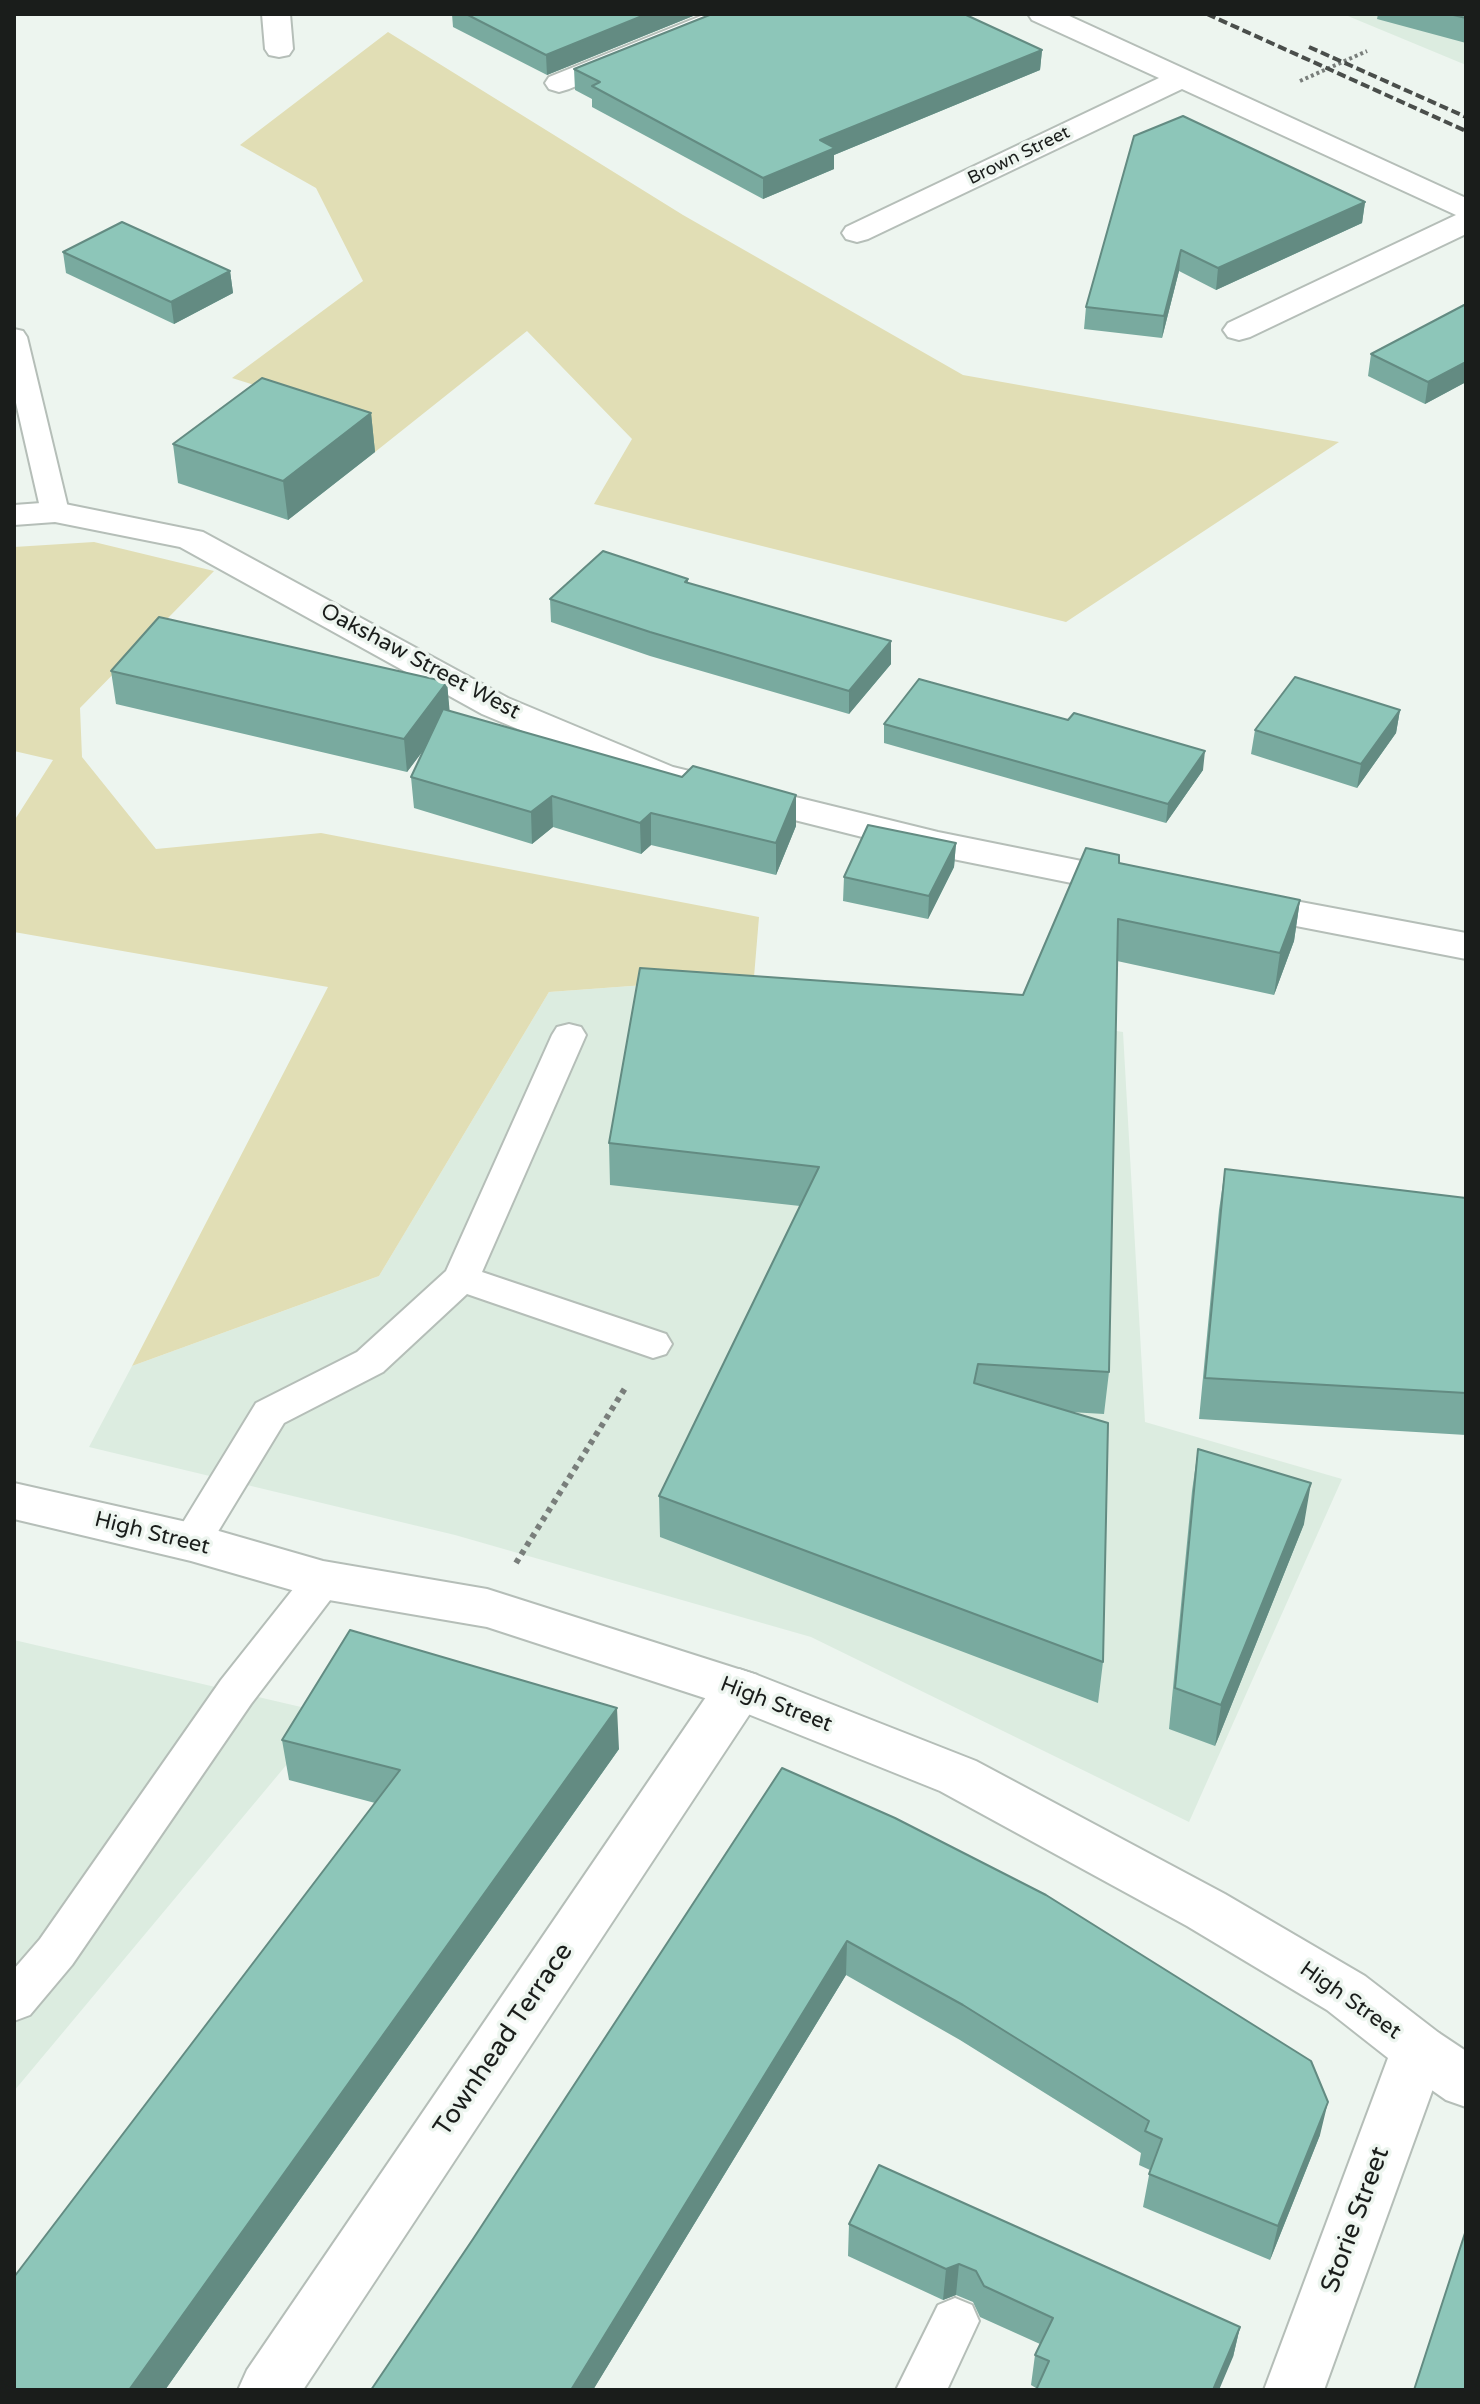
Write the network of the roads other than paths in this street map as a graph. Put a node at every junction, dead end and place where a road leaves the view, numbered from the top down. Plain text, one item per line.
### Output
1 (276, 14) edge
2 (730, 14) edge
3 (1042, 14) edge
4 (279, 49) dead end
5 (1182, 78) junction
6 (559, 83) edge
7 (1466, 209) edge
8 (1466, 222) edge
9 (857, 233) dead end
10 (1239, 330) dead end
11 (14, 337) edge
12 (55, 512) junction
13 (14, 515) edge
14 (1166, 890) edge
15 (1274, 910) edge
16 (1466, 946) edge
17 (569, 1035) dead end
18 (461, 1278) junction
19 (653, 1344) road end
20 (14, 1501) edge
21 (191, 1542) junction
22 (323, 1580) junction
23 (739, 1689) junction
24 (14, 2001) edge
25 (1419, 2050) junction
26 (1466, 2082) edge
27 (955, 2321) dead end
28 (268, 2390) edge
29 (921, 2390) edge
30 (1294, 2390) edge

1 - 4 street
2 - 6 street
3 - 5 street
5 - 7 street
5 - 9 street, Brown Street
8 - 10 street
11 - 12 lane
12 - 13 street, Oakshaw Street West
12 - 14 street, Oakshaw Street West
15 - 16 street
17 - 18 lane
18 - 19 lane
18 - 21 lane
20 - 21 street, High Street
21 - 22 street, High Street
22 - 23 street, High Street
22 - 24 lane
23 - 25 street, High Street
23 - 28 street, Townhead Terrace
25 - 26 street, High Street
25 - 30 street, Storie Street
27 - 29 lane

